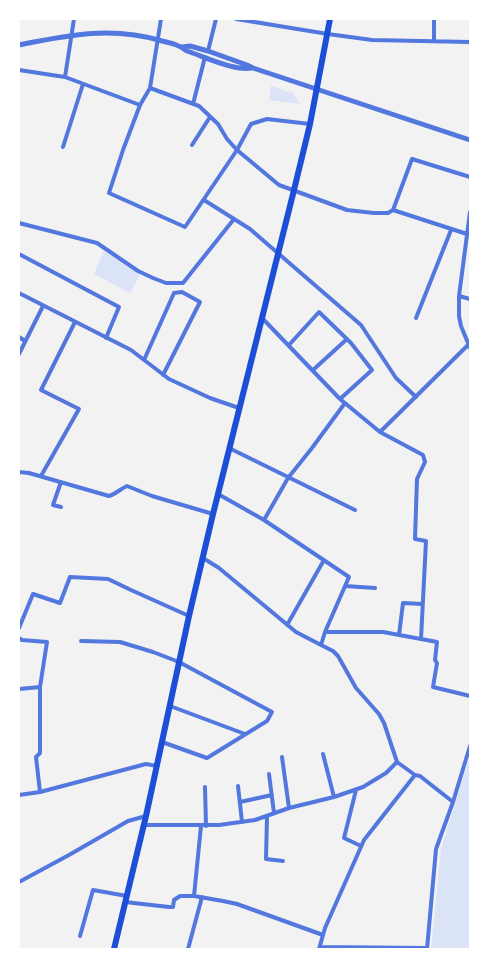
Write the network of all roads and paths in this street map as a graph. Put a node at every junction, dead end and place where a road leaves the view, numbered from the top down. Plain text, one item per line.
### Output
1 (74, 19) edge
2 (161, 19) edge
3 (216, 19) edge
4 (236, 19) edge
5 (330, 19) edge
6 (434, 19) edge
7 (73, 34) junction
8 (328, 34) junction
9 (157, 40) junction
10 (434, 40) junction
11 (470, 42) edge
12 (19, 45) edge
13 (182, 47) junction
14 (208, 51) junction
15 (205, 57) junction
16 (253, 68) junction
17 (19, 70) edge
18 (65, 77) junction
19 (83, 84) junction
20 (150, 88) junction
21 (316, 89) junction
22 (140, 104) junction
23 (193, 104) junction
24 (210, 117) junction
25 (310, 124) junction
26 (470, 140) edge
27 (192, 145) dead end
28 (63, 147) dead end
29 (237, 150) junction
30 (470, 177) edge
31 (294, 190) junction
32 (204, 200) junction
33 (393, 210) junction
34 (470, 212) edge
35 (234, 219) junction
36 (19, 223) edge
37 (451, 230) junction
38 (467, 234) junction
39 (19, 254) edge
40 (279, 254) junction
41 (19, 293) edge
42 (459, 296) junction
43 (470, 299) edge
44 (43, 306) junction
45 (416, 318) dead end
46 (263, 319) junction
47 (75, 322) junction
48 (19, 337) edge
49 (106, 338) junction
50 (347, 340) junction
51 (25, 341) junction
52 (288, 345) junction
53 (469, 347) edge
54 (19, 354) edge
55 (144, 360) junction
56 (313, 370) junction
57 (163, 375) junction
58 (416, 397) junction
59 (340, 399) junction
60 (345, 403) junction
61 (239, 408) junction
62 (380, 432) junction
63 (229, 448) junction
64 (19, 472) edge
65 (41, 476) junction
66 (288, 478) junction
67 (61, 482) junction
68 (218, 494) junction
69 (61, 507) dead end
70 (355, 510) dead end
71 (213, 514) junction
72 (264, 520) junction
73 (203, 558) junction
74 (324, 560) junction
75 (344, 586) junction
76 (375, 588) dead end
77 (422, 604) junction
78 (189, 616) junction
79 (287, 625) junction
80 (19, 628) edge
81 (325, 632) junction
82 (399, 635) junction
83 (19, 638) edge
84 (421, 639) junction
85 (81, 641) dead end
86 (322, 644) junction
87 (179, 662) junction
88 (40, 687) junction
89 (19, 689) edge
90 (470, 696) edge
91 (170, 706) junction
92 (245, 734) junction
93 (162, 742) junction
94 (470, 746) edge
95 (323, 754) dead end
96 (282, 757) dead end
97 (397, 762) junction
98 (157, 766) junction
99 (269, 774) dead end
100 (415, 775) junction
101 (238, 786) dead end
102 (205, 787) dead end
103 (356, 790) junction
104 (40, 792) junction
105 (19, 795) edge
106 (272, 795) junction
107 (334, 797) junction
108 (240, 802) junction
109 (453, 802) junction
110 (289, 808) junction
111 (274, 813) junction
112 (146, 816) junction
113 (267, 816) junction
114 (242, 822) junction
115 (144, 825) junction
116 (201, 826) junction
117 (206, 826) junction
118 (362, 846) junction
119 (283, 861) dead end
120 (19, 882) edge
121 (194, 896) junction
122 (202, 897) junction
123 (126, 899) junction
124 (323, 935) junction
125 (80, 936) dead end
126 (320, 948) edge
127 (114, 949) edge
128 (188, 949) edge
129 (427, 949) edge

1 - 7 street
2 - 9 street
3 - 14 street
4 - 8 street
5 - 8 main road
6 - 10 street
7 - 9 street
7 - 12 street
7 - 18 street
8 - 10 street
8 - 21 main road
9 - 13 street
9 - 20 street
10 - 11 street
13 - 14 street
13 - 15 street
14 - 16 street
15 - 16 street
15 - 23 street
16 - 21 street
17 - 18 street
18 - 19 street
19 - 22 street
19 - 28 street
20 - 22 street
20 - 23 street
21 - 25 main road
21 - 26 street
22 - 32 street
23 - 24 street
24 - 27 street
24 - 29 street
25 - 29 street
25 - 31 main road
29 - 31 street
29 - 32 street
30 - 33 street
31 - 33 street
31 - 40 main road
32 - 35 street
33 - 37 street
34 - 38 street
35 - 36 street
35 - 40 street
37 - 38 street
37 - 45 street
38 - 42 street
39 - 49 street
40 - 46 main road
40 - 58 street
41 - 44 street
42 - 43 street
42 - 53 street
44 - 47 street
44 - 51 street
46 - 52 street
46 - 61 main road
47 - 49 street
47 - 65 street
48 - 51 street
49 - 55 street
50 - 52 street
50 - 56 street
50 - 59 street
51 - 54 street
52 - 56 street
53 - 58 street
55 - 57 street
55 - 57 street
56 - 59 street
57 - 61 street
58 - 62 street
59 - 60 street
60 - 62 street
60 - 66 street
61 - 63 main road
62 - 77 street
63 - 66 street
63 - 68 main road
64 - 65 street
65 - 67 street
66 - 70 street
66 - 72 street
67 - 69 street
67 - 71 street
68 - 71 main road
68 - 72 street
71 - 73 main road
72 - 74 street
73 - 78 main road
73 - 79 street
74 - 75 street
74 - 79 street
75 - 76 street
75 - 81 street
77 - 82 street
77 - 84 street
78 - 80 street
78 - 87 main road
79 - 86 street
81 - 82 street
81 - 86 street
82 - 84 street
83 - 88 street
84 - 90 street
85 - 87 street
86 - 97 street
87 - 91 main road
87 - 92 street
88 - 89 street
88 - 104 street
91 - 92 street
91 - 93 main road
92 - 93 street
93 - 98 main road
94 - 109 street
95 - 107 street
96 - 110 street
97 - 100 street
97 - 103 street
98 - 104 street
98 - 112 main road
99 - 106 street
100 - 109 street
100 - 118 street
101 - 108 street
102 - 117 street
103 - 107 street
103 - 118 street
104 - 105 street
106 - 108 street
106 - 111 street
107 - 110 street
108 - 114 street
109 - 129 street
110 - 111 street
111 - 113 street
112 - 115 main road
112 - 120 street
113 - 114 street
113 - 119 street
114 - 117 street
115 - 116 street
115 - 123 main road
116 - 117 street
116 - 121 street
118 - 124 street
121 - 122 street
121 - 123 street
122 - 124 street
122 - 128 street
123 - 125 street
123 - 127 main road
124 - 126 street
126 - 129 street

